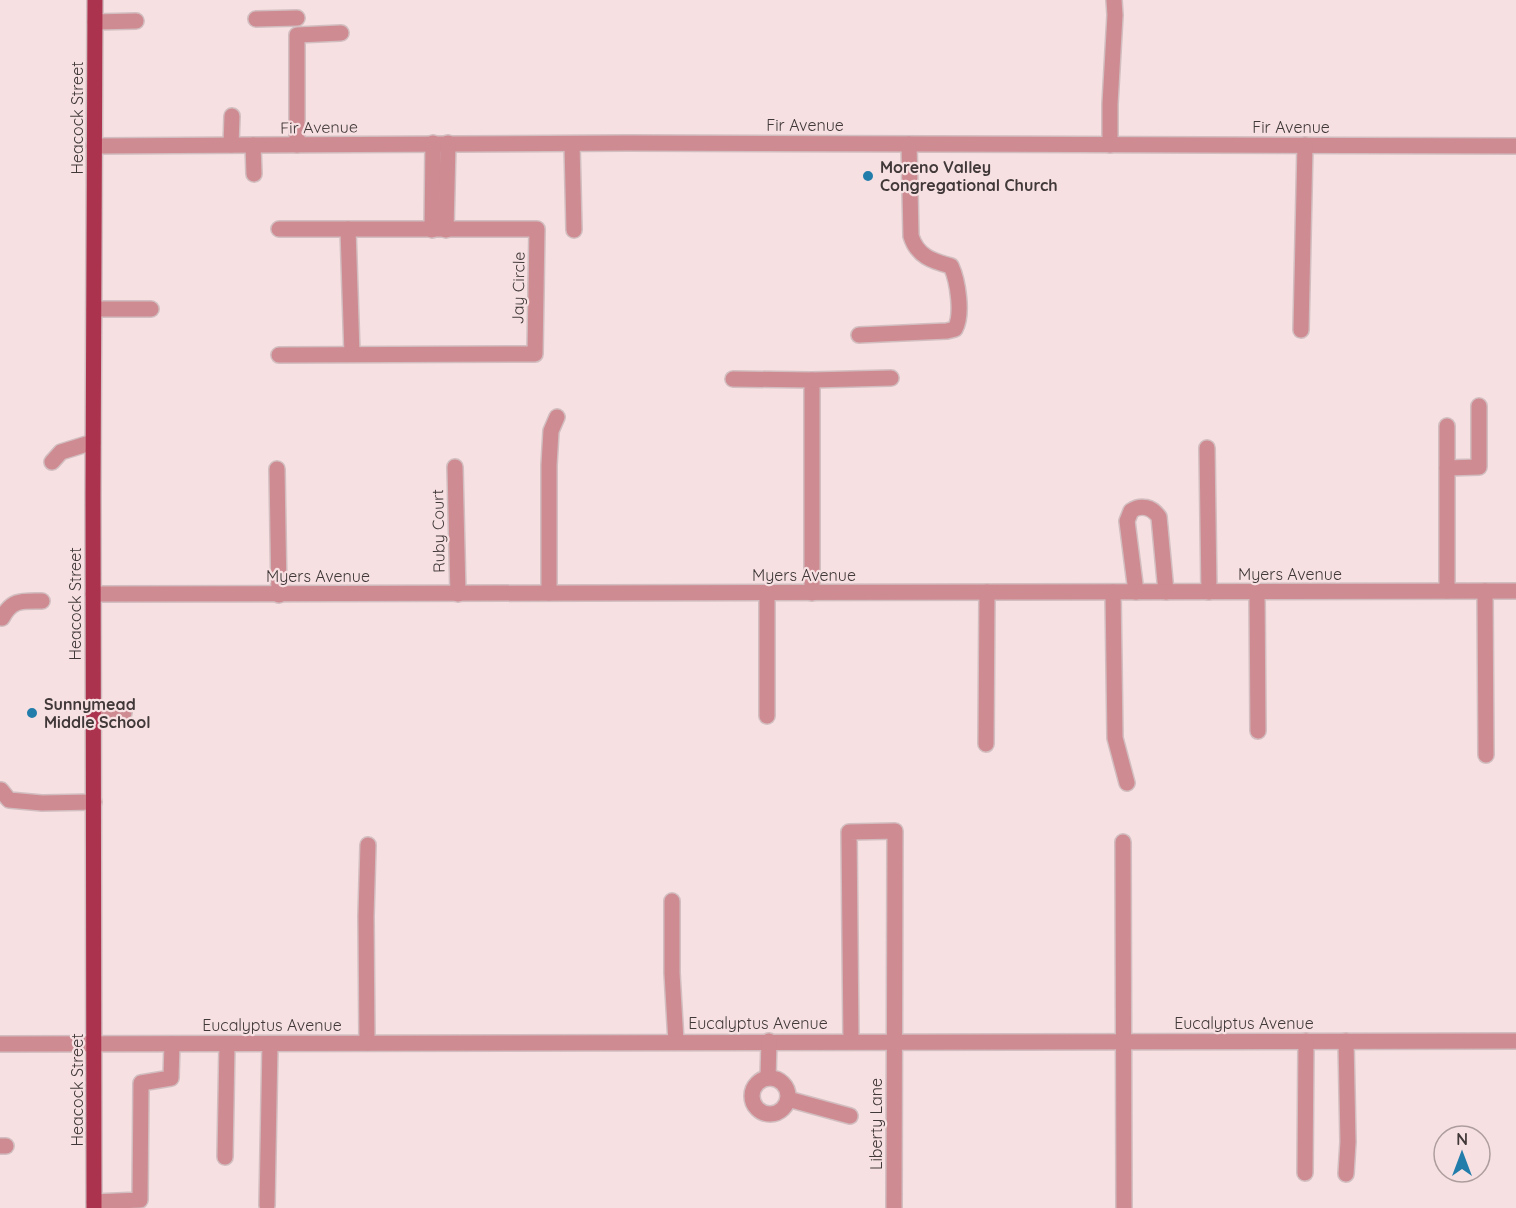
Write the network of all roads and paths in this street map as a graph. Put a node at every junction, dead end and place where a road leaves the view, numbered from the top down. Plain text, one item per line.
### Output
1 (95, 0) edge
2 (1114, 0) edge
3 (297, 18) dead end
4 (256, 19) dead end
5 (136, 21) dead end
6 (95, 22) junction
7 (341, 33) dead end
8 (232, 116) dead end
9 (440, 143) junction
10 (572, 144) junction
11 (909, 144) junction
12 (231, 145) junction
13 (252, 145) junction
14 (297, 145) junction
15 (1110, 145) junction
16 (1305, 145) junction
17 (94, 146) junction
18 (1516, 146) edge
19 (254, 174) dead end
20 (279, 230) dead end
21 (348, 230) junction
22 (439, 230) junction
23 (574, 230) dead end
24 (94, 309) junction
25 (151, 309) dead end
26 (1301, 330) dead end
27 (859, 335) dead end
28 (352, 354) junction
29 (279, 355) dead end
30 (891, 378) dead end
31 (734, 379) dead end
32 (812, 380) junction
33 (1479, 406) dead end
34 (557, 417) dead end
35 (1447, 426) dead end
36 (93, 442) junction
37 (1207, 448) dead end
38 (52, 462) dead end
39 (455, 467) dead end
40 (1447, 468) junction
41 (277, 469) dead end
42 (1447, 591) junction
43 (1485, 591) junction
44 (1516, 591) edge
45 (987, 592) junction
46 (1113, 592) junction
47 (1136, 592) junction
48 (1166, 592) junction
49 (1209, 592) junction
50 (1257, 592) junction
51 (549, 593) junction
52 (767, 593) junction
53 (812, 593) junction
54 (93, 594) junction
55 (458, 594) junction
56 (279, 595) junction
57 (42, 602) dead end
58 (2, 618) dead end
59 (93, 713) junction
60 (124, 713) dead end
61 (767, 716) dead end
62 (1258, 731) dead end
63 (986, 744) dead end
64 (1486, 755) dead end
65 (1127, 783) dead end
66 (1, 790) edge
67 (94, 802) junction
68 (1123, 842) dead end
69 (368, 845) dead end
70 (672, 902) dead end
71 (769, 1041) junction
72 (851, 1041) junction
73 (894, 1041) junction
74 (1124, 1041) junction
75 (1306, 1041) junction
76 (1346, 1041) junction
77 (1516, 1041) edge
78 (676, 1042) junction
79 (367, 1043) junction
80 (0, 1044) edge
81 (95, 1044) junction
82 (172, 1044) junction
83 (226, 1044) junction
84 (270, 1044) junction
85 (768, 1078) junction
86 (788, 1099) junction
87 (850, 1116) dead end
88 (225, 1157) dead end
89 (1305, 1173) dead end
90 (1346, 1174) dead end
91 (140, 1204) edge
92 (94, 1205) edge
93 (267, 1205) dead end
94 (894, 1208) edge
95 (1124, 1208) edge

1 - 6 main road, Heacock Street
2 - 15 street
3 - 4 street
5 - 6 street
6 - 17 main road, Heacock Street
7 - 14 street
8 - 12 street
9 - 10 street, Fir Avenue
9 - 14 street, Fir Avenue
9 - 22 street
10 - 11 street, Fir Avenue
10 - 23 street
11 - 15 street, Fir Avenue
11 - 27 street
12 - 13 street, Fir Avenue
12 - 17 street, Fir Avenue
13 - 14 street, Fir Avenue
13 - 19 street
15 - 16 street, Fir Avenue
16 - 18 street, Fir Avenue
16 - 26 street
17 - 24 main road, Heacock Street
20 - 21 street, Jay Circle
21 - 22 street, Jay Circle
21 - 28 street
22 - 28 street, Jay Circle
24 - 25 street
24 - 36 main road, Heacock Street
28 - 29 street, Jay Circle
30 - 32 street
31 - 32 street
32 - 53 street
33 - 40 street
34 - 51 street
35 - 40 street
36 - 38 street
36 - 54 main road, Heacock Street
37 - 49 street
39 - 55 street, Ruby Court
40 - 42 street
41 - 56 street
42 - 43 street, Myers Avenue
42 - 50 street, Myers Avenue
43 - 44 street, Myers Avenue
43 - 64 street
45 - 46 street, Myers Avenue
45 - 53 street, Myers Avenue
45 - 63 street
46 - 47 street, Myers Avenue
46 - 65 street
47 - 48 street, Myers Avenue
47 - 48 street
48 - 49 street, Myers Avenue
49 - 50 street, Myers Avenue
50 - 62 street
51 - 52 street, Myers Avenue
51 - 55 street, Myers Avenue
52 - 53 street, Myers Avenue
52 - 61 street
54 - 56 street, Myers Avenue
54 - 59 main road, Heacock Street
55 - 56 street, Myers Avenue
57 - 58 street
59 - 60 street
59 - 67 main road, Heacock Street
66 - 67 street
67 - 81 main road, Heacock Street
68 - 74 street
69 - 79 street
70 - 78 street
71 - 72 street, Eucalyptus Avenue
71 - 78 street, Eucalyptus Avenue
71 - 85 street
72 - 73 street, Eucalyptus Avenue
72 - 73 street, Liberty Lane
73 - 74 street, Eucalyptus Avenue
73 - 94 street, Liberty Lane
74 - 75 street, Eucalyptus Avenue
74 - 95 street
75 - 76 street, Eucalyptus Avenue
75 - 89 street
76 - 77 street, Eucalyptus Avenue
76 - 90 street
78 - 79 street, Eucalyptus Avenue
79 - 84 street, Eucalyptus Avenue
80 - 81 street, Eucalyptus Avenue
81 - 82 street, Eucalyptus Avenue
81 - 92 main road, Heacock Street
82 - 83 street, Eucalyptus Avenue
82 - 91 street
83 - 84 street, Eucalyptus Avenue
83 - 88 street
84 - 93 street
85 - 86 street
85 - 86 street
86 - 87 street
91 - 92 street

